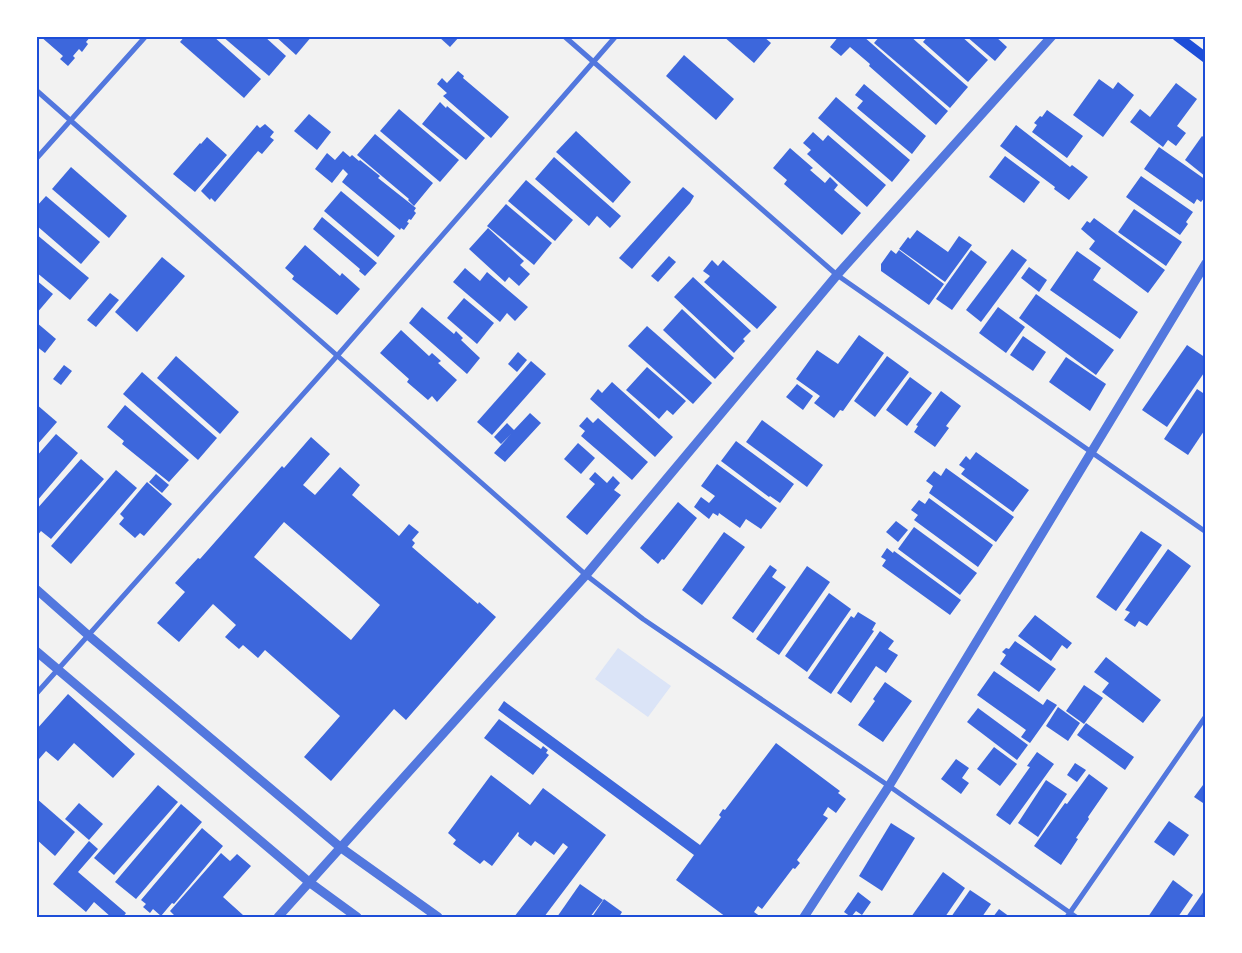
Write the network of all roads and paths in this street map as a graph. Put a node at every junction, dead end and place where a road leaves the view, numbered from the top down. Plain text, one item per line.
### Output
1 (146, 36) edge
2 (564, 36) edge
3 (616, 36) edge
4 (1052, 36) edge
5 (1177, 36) edge
6 (1206, 58) edge
7 (593, 62) junction
8 (36, 90) edge
9 (71, 120) junction
10 (36, 159) edge
11 (1206, 263) edge
12 (837, 276) junction
13 (337, 356) junction
14 (1091, 451) junction
15 (1206, 532) edge
16 (586, 575) junction
17 (36, 589) edge
18 (88, 635) junction
19 (36, 651) edge
20 (58, 670) junction
21 (36, 694) edge
22 (1206, 716) edge
23 (889, 786) junction
24 (340, 847) junction
25 (309, 882) junction
26 (1069, 915) edge
27 (278, 917) edge
28 (357, 917) edge
29 (438, 917) edge
30 (804, 917) edge
31 (1076, 917) edge

1 - 9 street
2 - 7 street
3 - 7 street
4 - 12 street
5 - 6 main road
7 - 12 street
7 - 13 street
8 - 9 street
9 - 10 street
9 - 13 street
11 - 14 street
12 - 14 street
12 - 16 street
13 - 16 street
13 - 18 street
14 - 15 street
14 - 23 street
16 - 23 street
16 - 24 street
17 - 18 street
18 - 20 street
18 - 24 street
19 - 20 street
20 - 21 street
20 - 25 street
22 - 26 street
23 - 26 street
23 - 30 street
24 - 25 street
24 - 29 street
25 - 27 street
25 - 28 street
26 - 31 street

